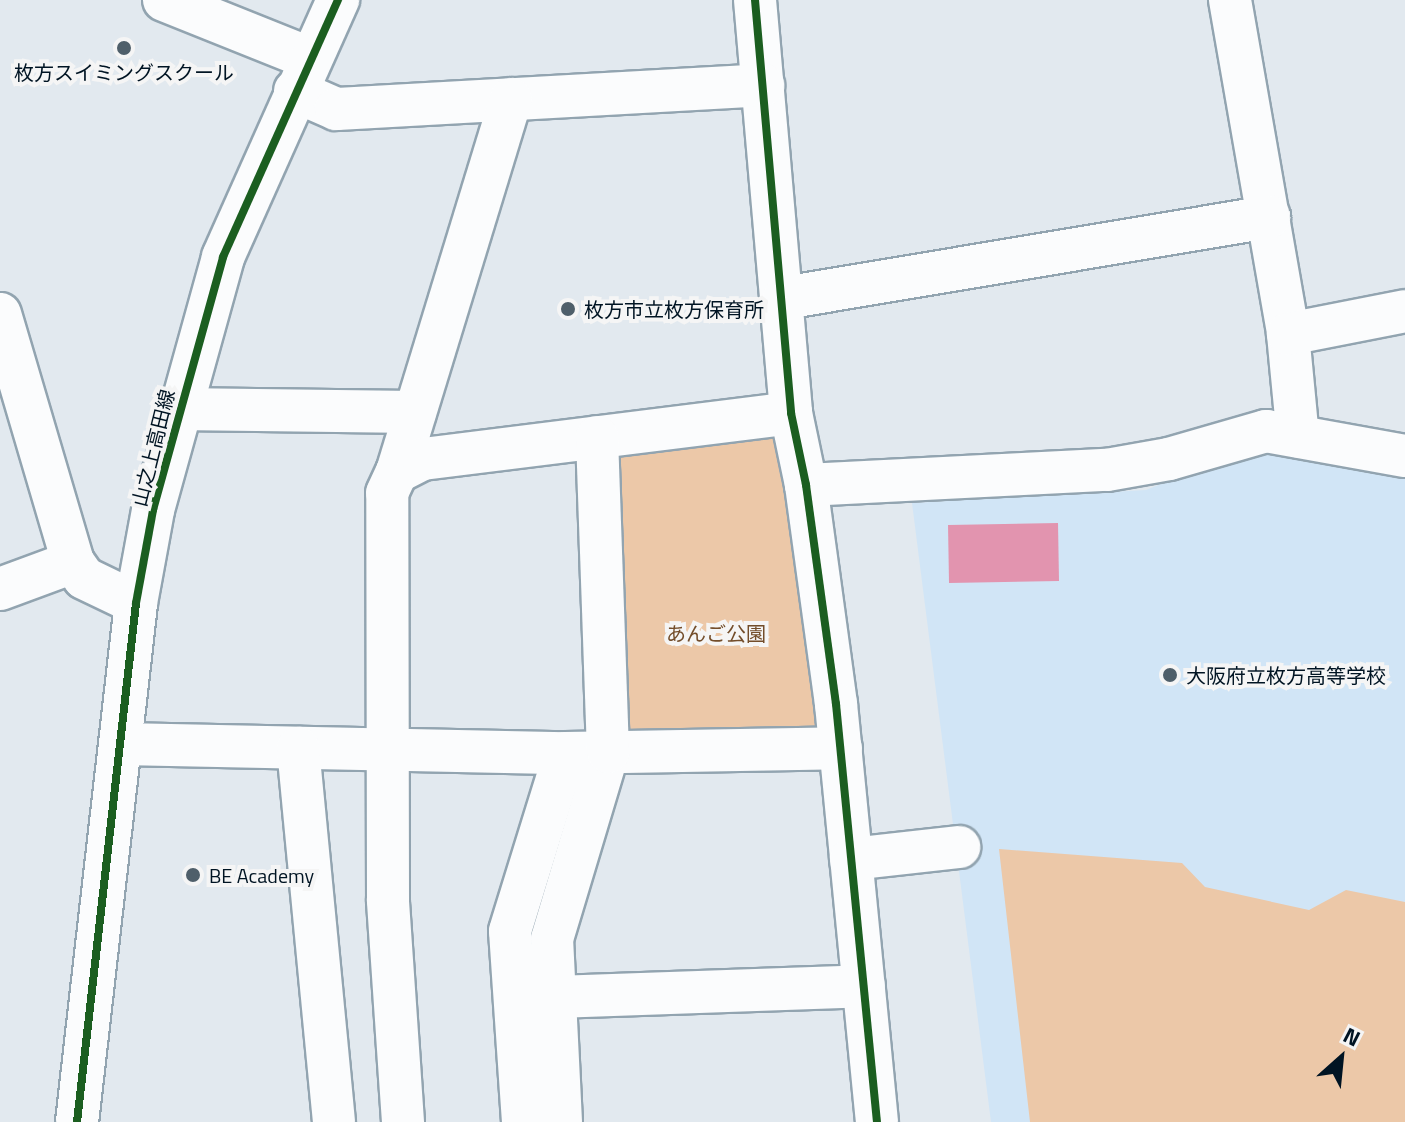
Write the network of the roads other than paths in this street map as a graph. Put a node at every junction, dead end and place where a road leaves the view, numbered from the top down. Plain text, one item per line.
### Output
1 (164, 0) edge
2 (338, 0) edge
3 (755, 0) edge
4 (1230, 0) edge
5 (302, 75) junction
6 (763, 85) junction
7 (511, 99) junction
8 (1269, 217) junction
9 (784, 298) junction
10 (1405, 311) edge
11 (0, 314) edge
12 (1288, 334) junction
13 (178, 409) junction
14 (415, 412) junction
15 (791, 413) junction
16 (597, 437) junction
17 (1298, 437) junction
18 (1405, 456) edge
19 (397, 472) junction
20 (806, 485) junction
21 (73, 562) junction
22 (0, 589) edge
23 (136, 603) junction
24 (122, 744) junction
25 (298, 748) junction
26 (841, 748) junction
27 (390, 749) junction
28 (608, 752) junction
29 (565, 753) junction
30 (959, 847) dead end
31 (851, 859) junction
32 (864, 986) junction
33 (555, 997) junction
34 (77, 1122) edge
35 (334, 1122) edge
36 (403, 1122) edge
37 (523, 1122) edge
38 (561, 1122) edge
39 (877, 1122) edge

1 - 5 street
2 - 5 street, 山之上高田線
3 - 6 street
4 - 8 street
5 - 7 street
5 - 13 street, 山之上高田線
6 - 7 street
6 - 9 street
7 - 14 street
8 - 9 street
8 - 12 street
9 - 15 street
10 - 12 street
11 - 21 street
12 - 17 street
13 - 14 street
13 - 23 street, 山之上高田線
14 - 19 street
15 - 16 street
15 - 20 street
16 - 19 street
16 - 28 street
17 - 18 street
17 - 20 street
19 - 27 street
20 - 26 street
21 - 22 street
21 - 23 street
23 - 24 street, 山之上高田線
24 - 25 street
24 - 34 street, 山之上高田線
25 - 27 street
25 - 35 street
26 - 28 street
26 - 31 street
27 - 29 street
27 - 36 street
28 - 29 street
28 - 33 street
29 - 37 street
30 - 31 street
31 - 32 street
32 - 33 street
32 - 39 street
33 - 38 street

